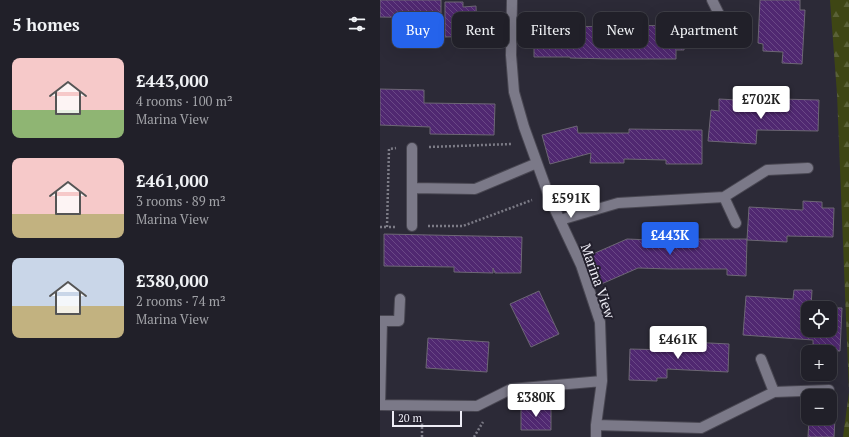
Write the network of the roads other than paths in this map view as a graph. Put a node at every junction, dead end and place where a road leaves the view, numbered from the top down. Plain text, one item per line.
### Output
1 (512, 0) edge
2 (712, 0) edge
3 (718, 12) edge
4 (412, 148) dead end
5 (537, 163) junction
6 (808, 168) dead end
7 (412, 188) junction
8 (724, 197) junction
9 (560, 220) junction
10 (736, 223) dead end
11 (412, 226) dead end
12 (400, 300) dead end
13 (381, 321) edge
14 (761, 359) dead end
15 (602, 381) junction
16 (801, 391) edge
17 (774, 392) junction
18 (380, 405) edge
19 (596, 425) junction
20 (596, 437) edge

1 - 5 street, Marina View
2 - 3 street
4 - 7 street
5 - 7 street
5 - 9 street, Marina View
6 - 8 street
7 - 11 street
8 - 9 street
8 - 10 street
9 - 15 street, Marina View
12 - 13 street
13 - 18 street
14 - 17 street
15 - 18 street
15 - 19 street, Marina View
16 - 17 street
17 - 19 street
19 - 20 street, Marina View

